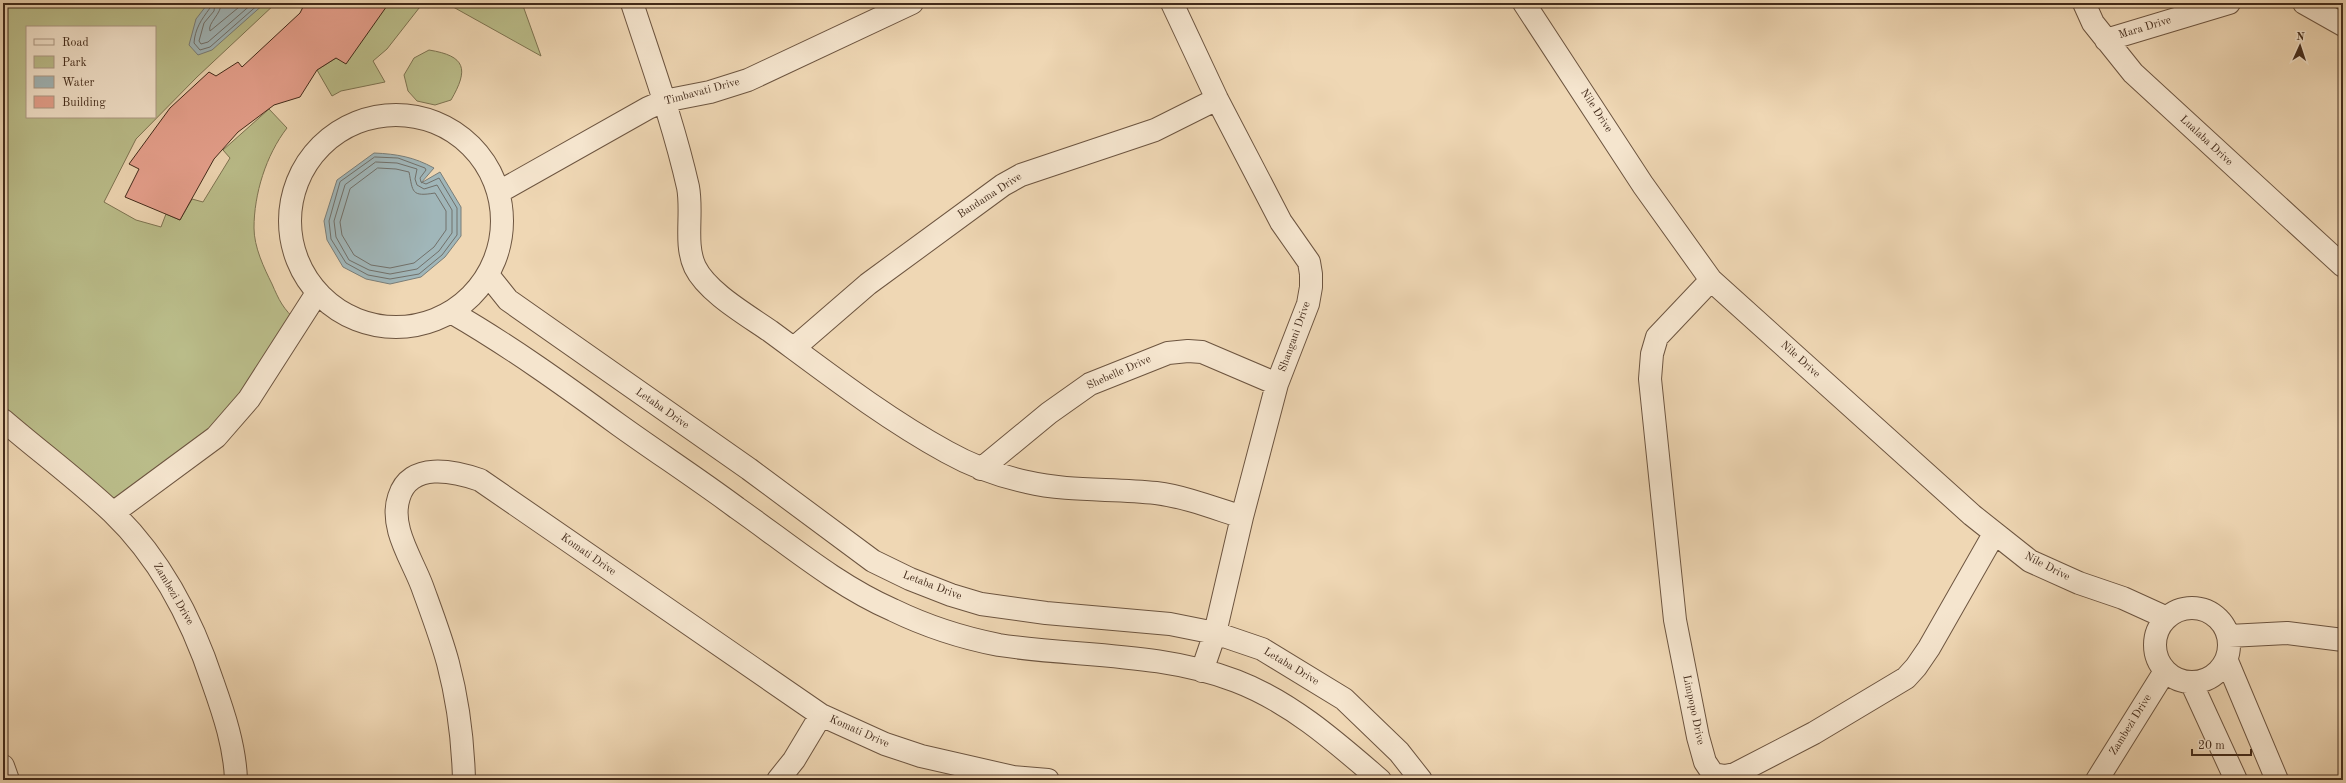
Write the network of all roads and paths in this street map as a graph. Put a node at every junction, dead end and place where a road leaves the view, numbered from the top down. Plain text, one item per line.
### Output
1 (632, 3) edge
2 (912, 3) edge
3 (1172, 3) edge
4 (1524, 3) edge
5 (2084, 3) edge
6 (2229, 3) edge
7 (2304, 3) edge
8 (2343, 25) edge
9 (2106, 40) junction
10 (1217, 98) junction
11 (664, 101) junction
12 (499, 192) junction
13 (2343, 266) edge
14 (488, 275) junction
15 (1712, 280) junction
16 (317, 293) junction
17 (451, 312) junction
18 (794, 348) junction
19 (1277, 384) junction
20 (3, 420) edge
21 (981, 469) junction
22 (112, 512) junction
23 (1242, 517) junction
24 (1994, 534) junction
25 (2167, 618) junction
26 (1215, 634) junction
27 (2229, 636) junction
28 (2343, 640) edge
29 (2227, 661) junction
30 (1202, 671) junction
31 (2165, 671) junction
32 (2191, 682) junction
33 (821, 715) junction
34 (3, 766) edge
35 (2232, 772) edge
36 (8, 780) edge
37 (236, 780) edge
38 (464, 780) edge
39 (778, 780) edge
40 (1048, 780) edge
41 (1380, 780) edge
42 (1421, 780) edge
43 (2097, 780) edge
44 (2277, 780) edge

1 - 11 street
2 - 11 street, Timbavati Drive
3 - 10 street, Shangani Drive
4 - 15 street, Nile Drive
5 - 9 street, Lualaba Drive
6 - 9 street, Mara Drive
7 - 8 street
9 - 13 street, Lualaba Drive
10 - 18 street, Bandama Drive
10 - 19 street, Shangani Drive
11 - 12 street, Timbavati Drive
11 - 18 street
12 - 14 street
12 - 16 street
14 - 17 street
14 - 26 street, Letaba Drive
15 - 24 street, Nile Drive
15 - 24 street, Limpopo Drive
16 - 17 street
16 - 22 street
17 - 30 street
18 - 21 street
19 - 21 street, Shebelle Drive
19 - 23 street, Shangani Drive
20 - 22 street, Zambezi Drive
21 - 23 street
22 - 37 street, Zambezi Drive
23 - 26 street, Shangani Drive
24 - 25 street, Nile Drive
25 - 27 street
25 - 31 street
26 - 30 street, Shangani Drive
26 - 42 street, Letaba Drive
27 - 28 street
27 - 29 street
29 - 32 street
29 - 44 street
30 - 41 street
31 - 32 street
31 - 43 street, Zambezi Drive
32 - 35 street
33 - 38 street, Komati Drive
33 - 39 street
33 - 40 street, Komati Drive
34 - 36 street

